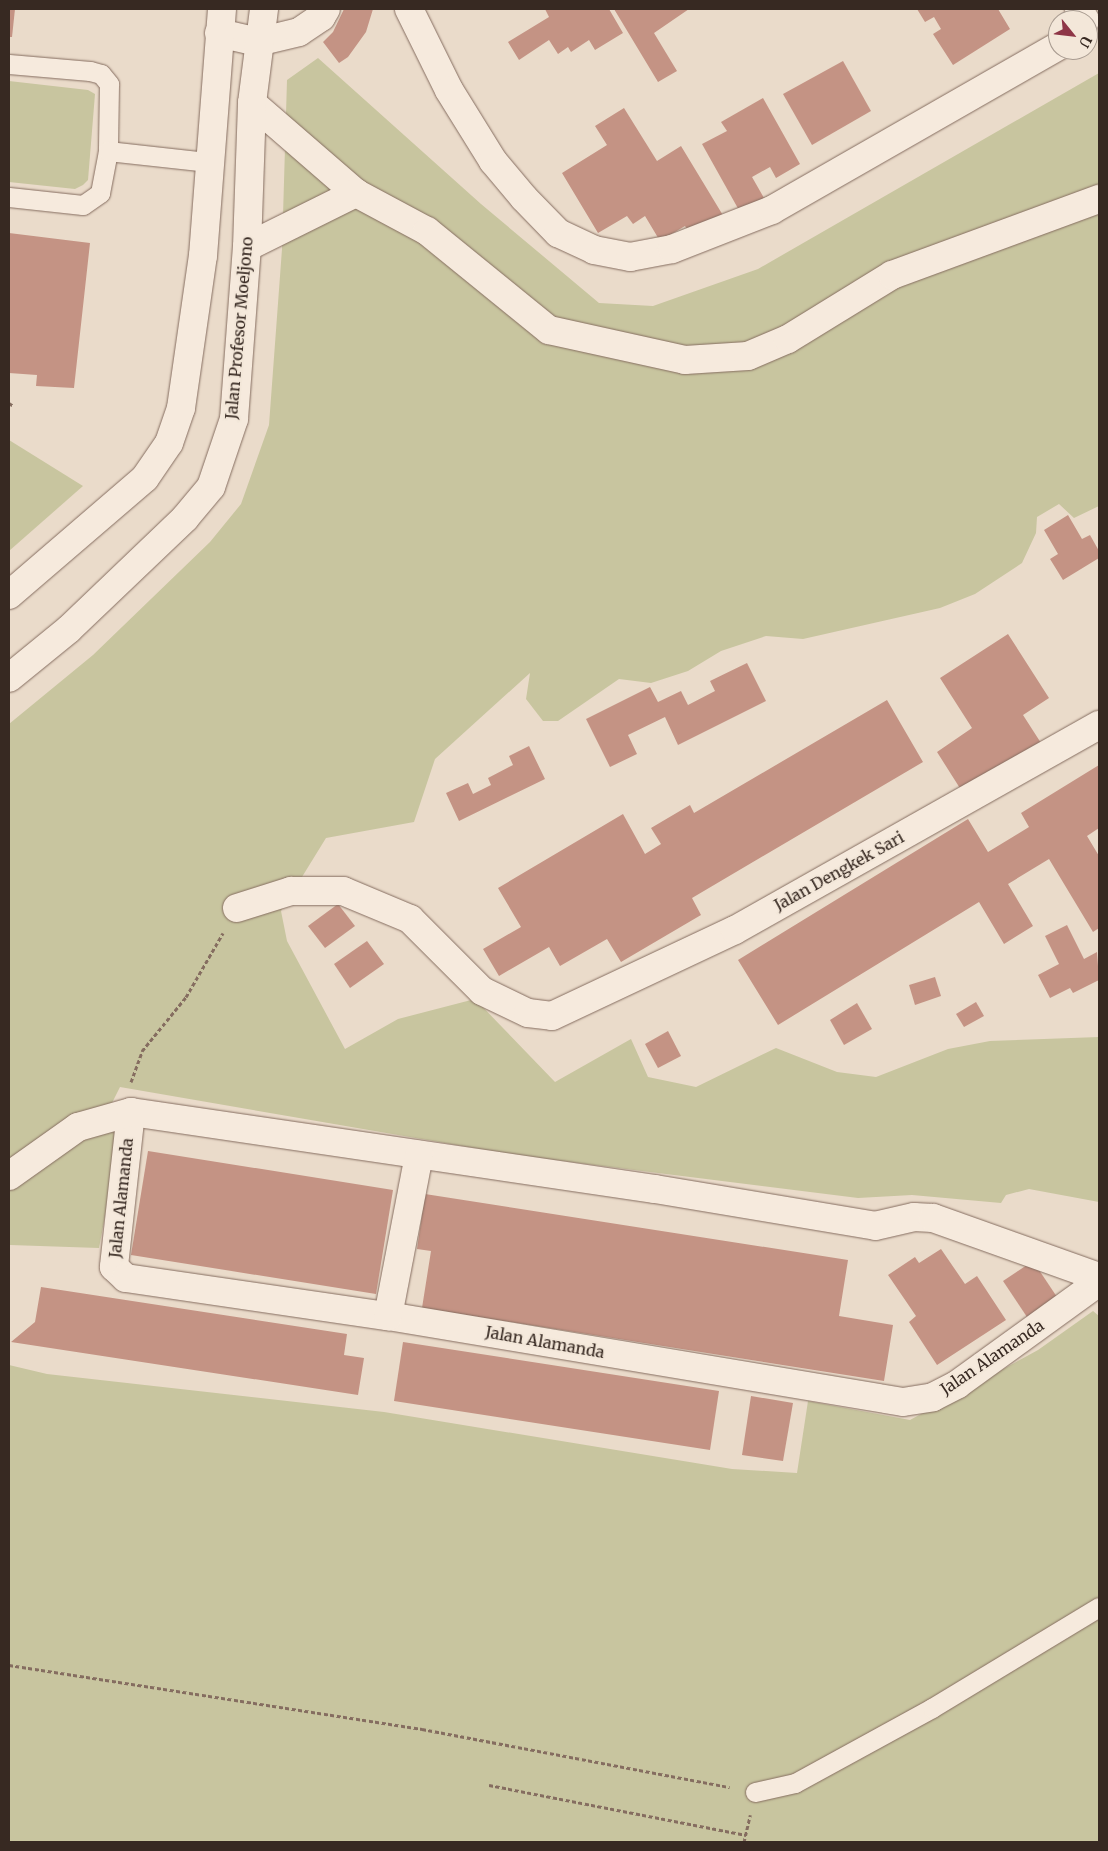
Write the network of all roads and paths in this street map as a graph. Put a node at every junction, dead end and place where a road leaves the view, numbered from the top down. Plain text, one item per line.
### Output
1 (264, 9) edge
2 (326, 9) edge
3 (409, 9) edge
4 (220, 21) edge
5 (258, 42) junction
6 (1048, 52) edge
7 (9, 64) edge
8 (252, 103) junction
9 (108, 151) junction
10 (208, 162) junction
11 (356, 193) junction
12 (9, 197) edge
13 (1099, 199) edge
14 (247, 247) junction
15 (203, 256) junction
16 (9, 595) edge
17 (9, 678) edge
18 (1099, 725) edge
19 (237, 908) joint
20 (131, 1112) junction
21 (419, 1155) junction
22 (9, 1176) edge
23 (1099, 1277) edge
24 (1099, 1282) edge
25 (388, 1316) junction
26 (1099, 1607) edge
27 (9, 1665) edge
28 (489, 1785) dead end
29 (755, 1792) joint
30 (746, 1835) dead end

1 - 5 street, Jalan Profesor Moeljono
2 - 5 street
3 - 6 street
4 - 5 street
4 - 10 street
5 - 8 street, Jalan Profesor Moeljono
7 - 9 lane
8 - 11 street
8 - 14 street, Jalan Profesor Moeljono
9 - 10 lane
9 - 12 lane
10 - 15 street
11 - 13 street
11 - 14 street
14 - 15 street
14 - 17 street, Jalan Profesor Moeljono
15 - 16 street
18 - 19 street, Jalan Dengkek Sari
19 - 20 path
20 - 21 street
20 - 22 street
20 - 25 street, Jalan Alamanda
21 - 23 street
21 - 25 street
24 - 25 street, Jalan Alamanda
26 - 29 lane
27 - 29 path
28 - 30 path

